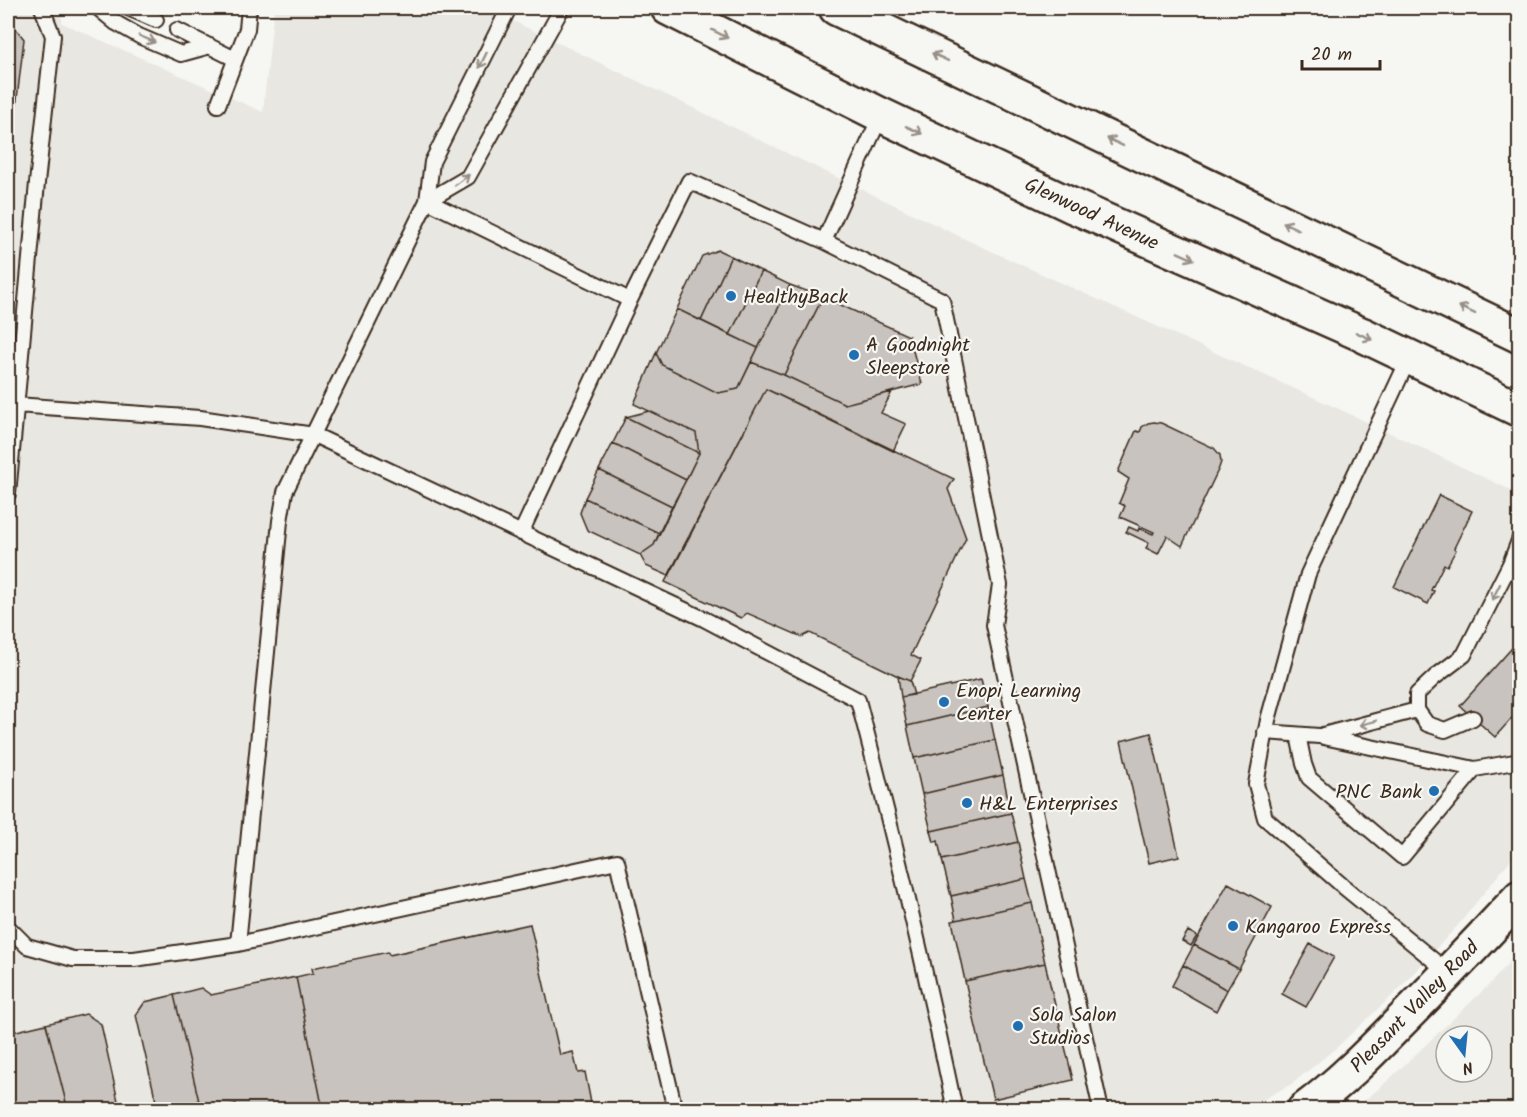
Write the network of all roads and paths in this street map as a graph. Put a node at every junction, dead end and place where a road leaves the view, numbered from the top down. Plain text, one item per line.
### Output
1 (42, 8) edge
2 (98, 8) edge
3 (128, 8) edge
4 (249, 8) edge
5 (509, 8) edge
6 (562, 8) edge
7 (668, 8) edge
8 (836, 8) edge
9 (156, 20) dead end
10 (177, 30) dead end
11 (210, 46) junction
12 (235, 59) junction
13 (218, 105) dead end
14 (880, 115) junction
15 (427, 201) junction
16 (824, 241) junction
17 (630, 300) junction
18 (1520, 336) edge
19 (1409, 358) junction
20 (16, 405) junction
21 (1520, 410) edge
22 (314, 435) junction
23 (8, 494) edge
24 (521, 533) junction
25 (1518, 546) edge
26 (1417, 710) junction
27 (1473, 717) dead end
28 (1265, 732) junction
29 (1298, 735) junction
30 (1319, 736) junction
31 (1520, 761) edge
32 (1475, 769) junction
33 (1520, 897) edge
34 (8, 927) edge
35 (238, 944) junction
36 (1449, 973) junction
37 (675, 1110) edge
38 (956, 1110) edge
39 (1101, 1110) edge
40 (1304, 1110) edge

1 - 20 lane
2 -> 11 lane
3 - 9 lane
4 - 12 lane
5 -> 15 lane
15 -> 6 lane
7 -> 14 main road, Glenwood Avenue
18 -> 8 main road
10 - 11 lane
11 - 12 lane
12 - 13 lane
14 - 16 lane
14 -> 19 main road, Glenwood Avenue
15 - 17 lane
15 - 22 lane
16 - 17 lane
16 - 39 lane
17 - 24 lane
19 - 21 main road, Glenwood Avenue
19 - 28 lane
20 - 22 lane
20 - 23 lane
22 - 24 lane
22 - 35 lane
24 - 38 lane
25 -> 26 lane
26 - 27 lane
26 -> 30 lane
28 - 29 lane
28 - 36 lane
29 - 30 lane
29 - 32 lane
30 - 32 lane
31 - 32 lane
33 - 36 main road, Pleasant Valley Road
34 - 35 lane
35 - 37 lane
36 - 40 main road, Pleasant Valley Road

